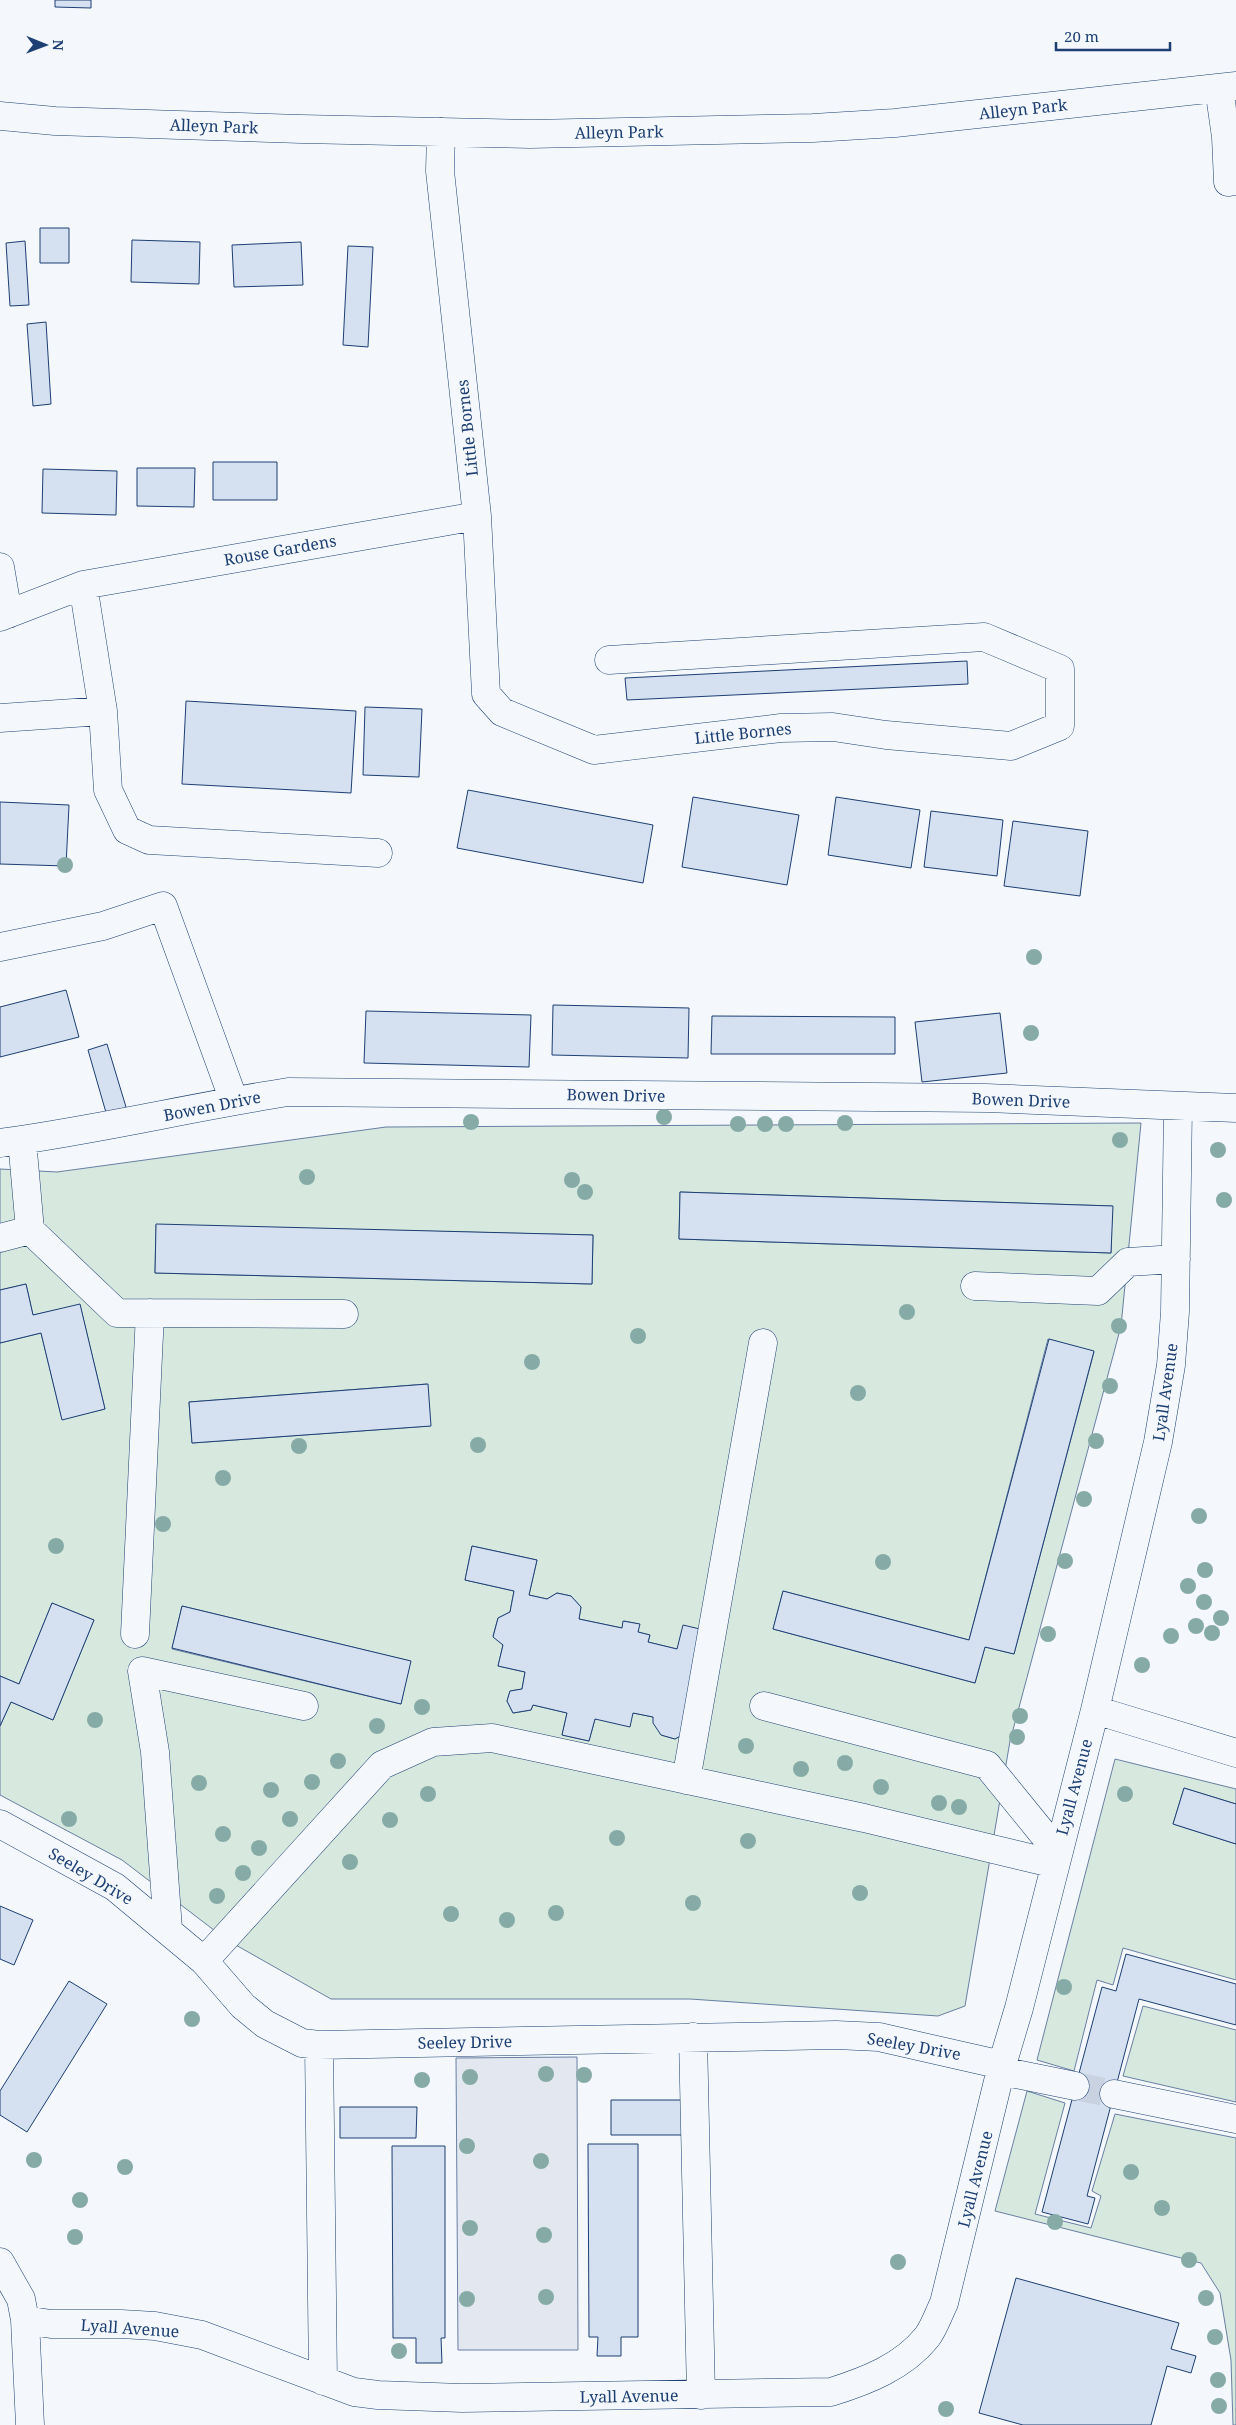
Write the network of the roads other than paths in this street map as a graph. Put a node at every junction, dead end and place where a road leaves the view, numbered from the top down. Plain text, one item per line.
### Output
1 (1228, 87) edge
2 (0, 116) edge
3 (441, 132) junction
4 (1236, 181) edge
5 (477, 516) junction
6 (0, 568) edge
7 (83, 584) junction
8 (4, 615) edge
9 (609, 660) dead end
10 (103, 711) junction
11 (0, 718) edge
12 (378, 853) dead end
13 (0, 947) edge
14 (234, 1101) junction
15 (1178, 1107) junction
16 (1236, 1108) edge
17 (11, 1142) edge
18 (30, 1230) junction
19 (0, 1238) edge
20 (1176, 1259) junction
21 (975, 1286) dead end
22 (150, 1313) junction
23 (344, 1314) dead end
24 (763, 1343) dead end
25 (135, 1634) dead end
26 (304, 1706) dead end
27 (764, 1706) dead end
28 (1094, 1710) junction
29 (1236, 1753) edge
30 (686, 1780) junction
31 (0, 1824) edge
32 (1056, 1858) junction
33 (168, 1929) junction
34 (204, 1961) junction
35 (693, 2037) junction
36 (319, 2045) junction
37 (1002, 2068) junction
38 (1075, 2086) tunnel mouth
39 (1114, 2094) tunnel mouth
40 (1236, 2119) edge
41 (0, 2262) edge
42 (25, 2320) junction
43 (323, 2381) junction
44 (701, 2395) junction
45 (30, 2425) edge

1 - 3 street, Alleyn Park
1 - 4 street
2 - 3 street, Alleyn Park
3 - 5 street, Little Bornes
5 - 7 street, Rouse Gardens
5 - 9 street, Little Bornes
6 - 8 street, Rouse Gardens
7 - 8 street, Rouse Gardens
7 - 10 street
10 - 11 street
10 - 12 street
13 - 14 street
14 - 15 street, Bowen Drive
14 - 17 street, Bowen Drive
15 - 16 street, Bowen Drive
15 - 20 street, Lyall Avenue
17 - 18 street
18 - 19 street
18 - 22 street
20 - 21 street
20 - 28 street, Lyall Avenue
22 - 23 street
22 - 25 street
24 - 30 street
26 - 33 street
27 - 32 street
28 - 29 street
28 - 32 street, Lyall Avenue
30 - 32 street
30 - 34 street
31 - 33 street, Seeley Drive
32 - 37 street, Lyall Avenue
33 - 34 street, Seeley Drive
34 - 36 street, Seeley Drive
35 - 36 street, Seeley Drive
35 - 37 street, Seeley Drive
35 - 44 street
36 - 43 street
37 - 38 street, Seeley Drive
37 - 44 street, Lyall Avenue
39 - 40 street
41 - 42 street
42 - 43 street, Lyall Avenue
42 - 45 street
43 - 44 street, Lyall Avenue

